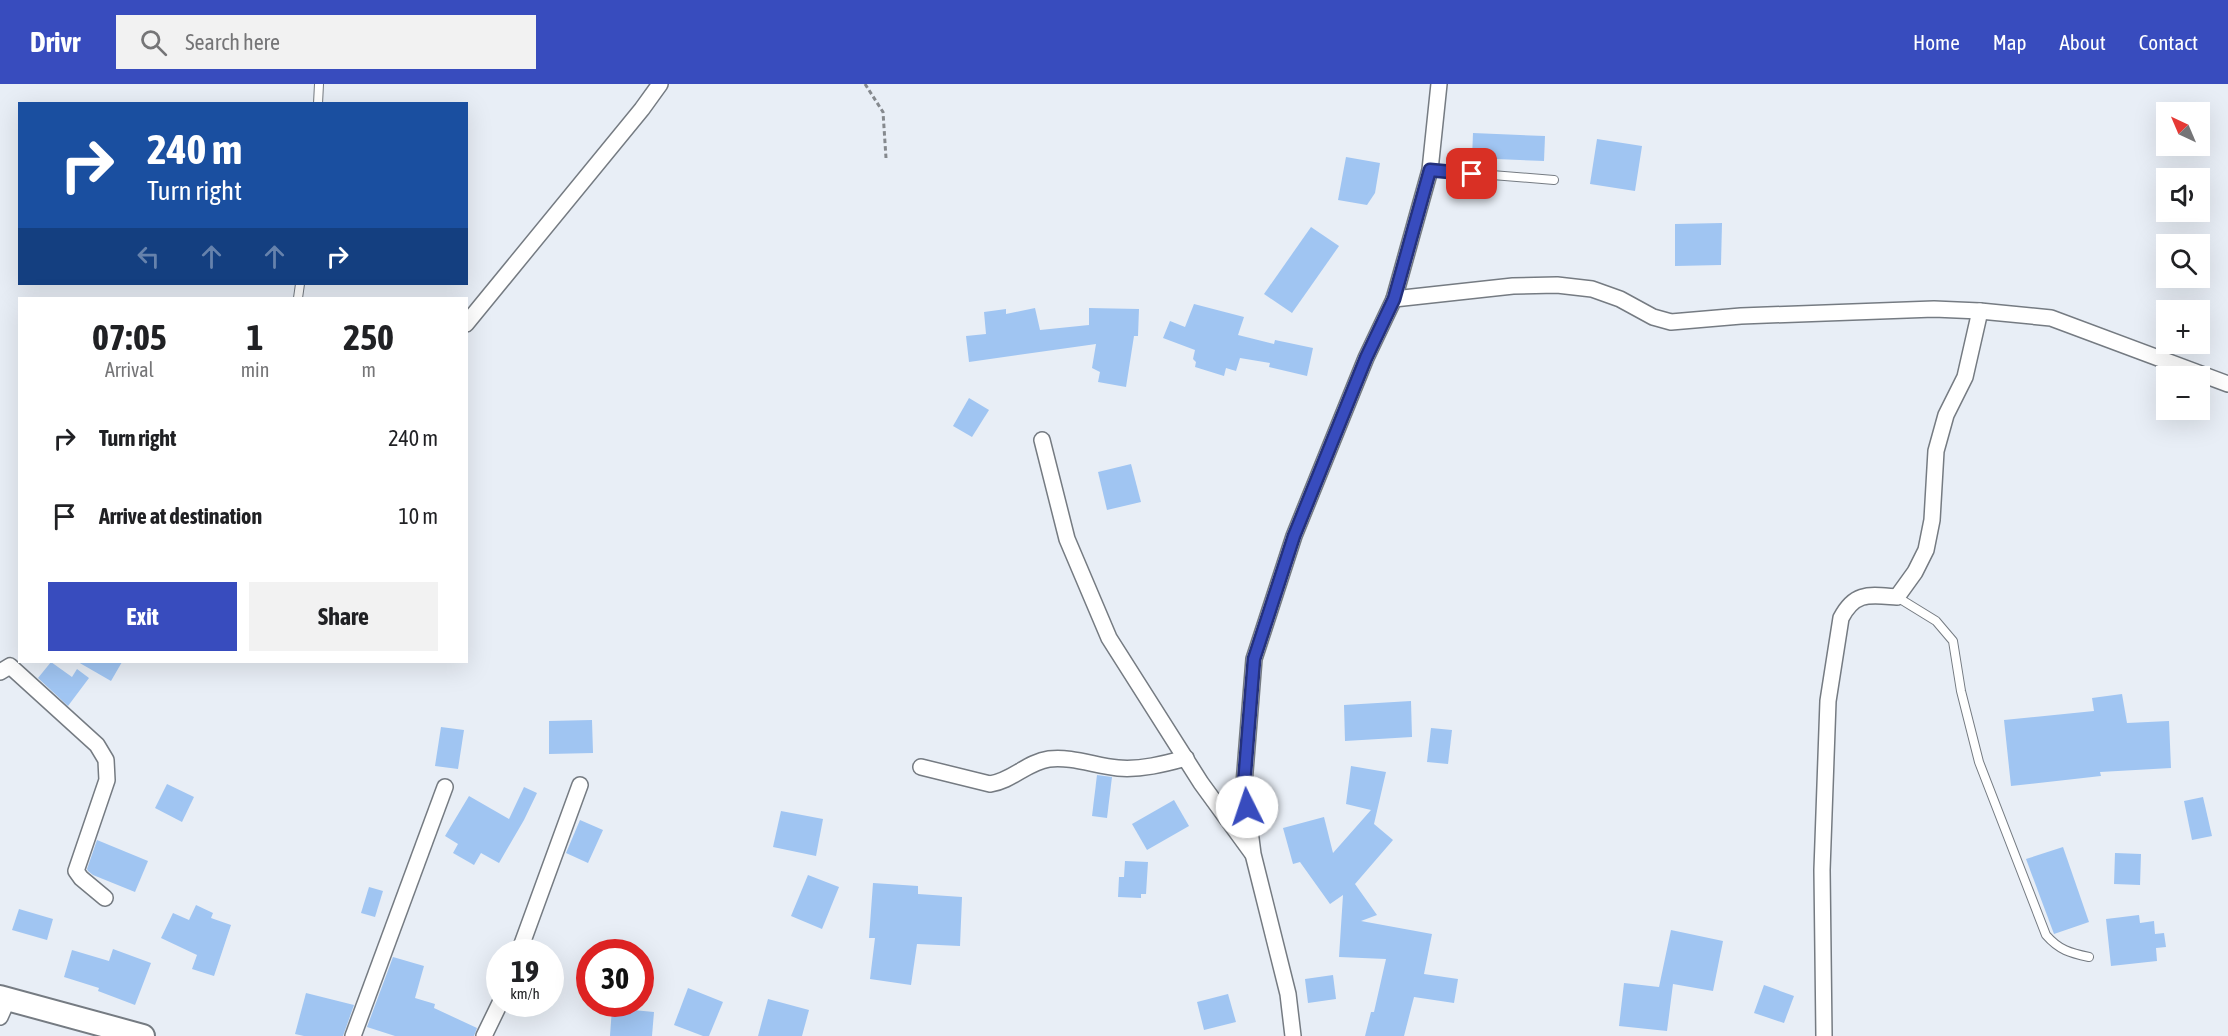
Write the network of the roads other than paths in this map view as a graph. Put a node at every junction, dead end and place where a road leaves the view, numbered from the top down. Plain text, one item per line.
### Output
1 (319, 84) edge
2 (660, 84) edge
3 (1438, 84) edge
4 (318, 102) edge
5 (1430, 170) junction
6 (1554, 180) dead end
7 (1394, 299) junction
8 (1980, 311) junction
9 (468, 322) edge
10 (2228, 384) edge
11 (1042, 440) dead end
12 (1897, 597) junction
13 (10, 666) edge
14 (1186, 758) junction
15 (921, 767) dead end
16 (580, 785) dead end
17 (445, 787) dead end
18 (1253, 854) junction
19 (105, 898) dead end
20 (524, 939) edge
21 (2089, 957) dead end
22 (3, 1004) edge
23 (493, 1017) edge
24 (99, 1030) edge
25 (143, 1036) edge
26 (353, 1036) edge
27 (484, 1036) edge
28 (1293, 1036) edge
29 (1824, 1036) edge

1 - 4 lane
2 - 9 street
3 - 5 street
5 - 6 lane
5 - 7 street
7 - 8 street
7 - 18 street
8 - 10 street
8 - 12 street
11 - 14 street
12 - 21 lane
12 - 29 street
13 - 19 street
14 - 15 street
14 - 18 street
16 - 20 street
17 - 26 street
18 - 28 street
22 - 24 main road
23 - 27 street
24 - 25 main road

